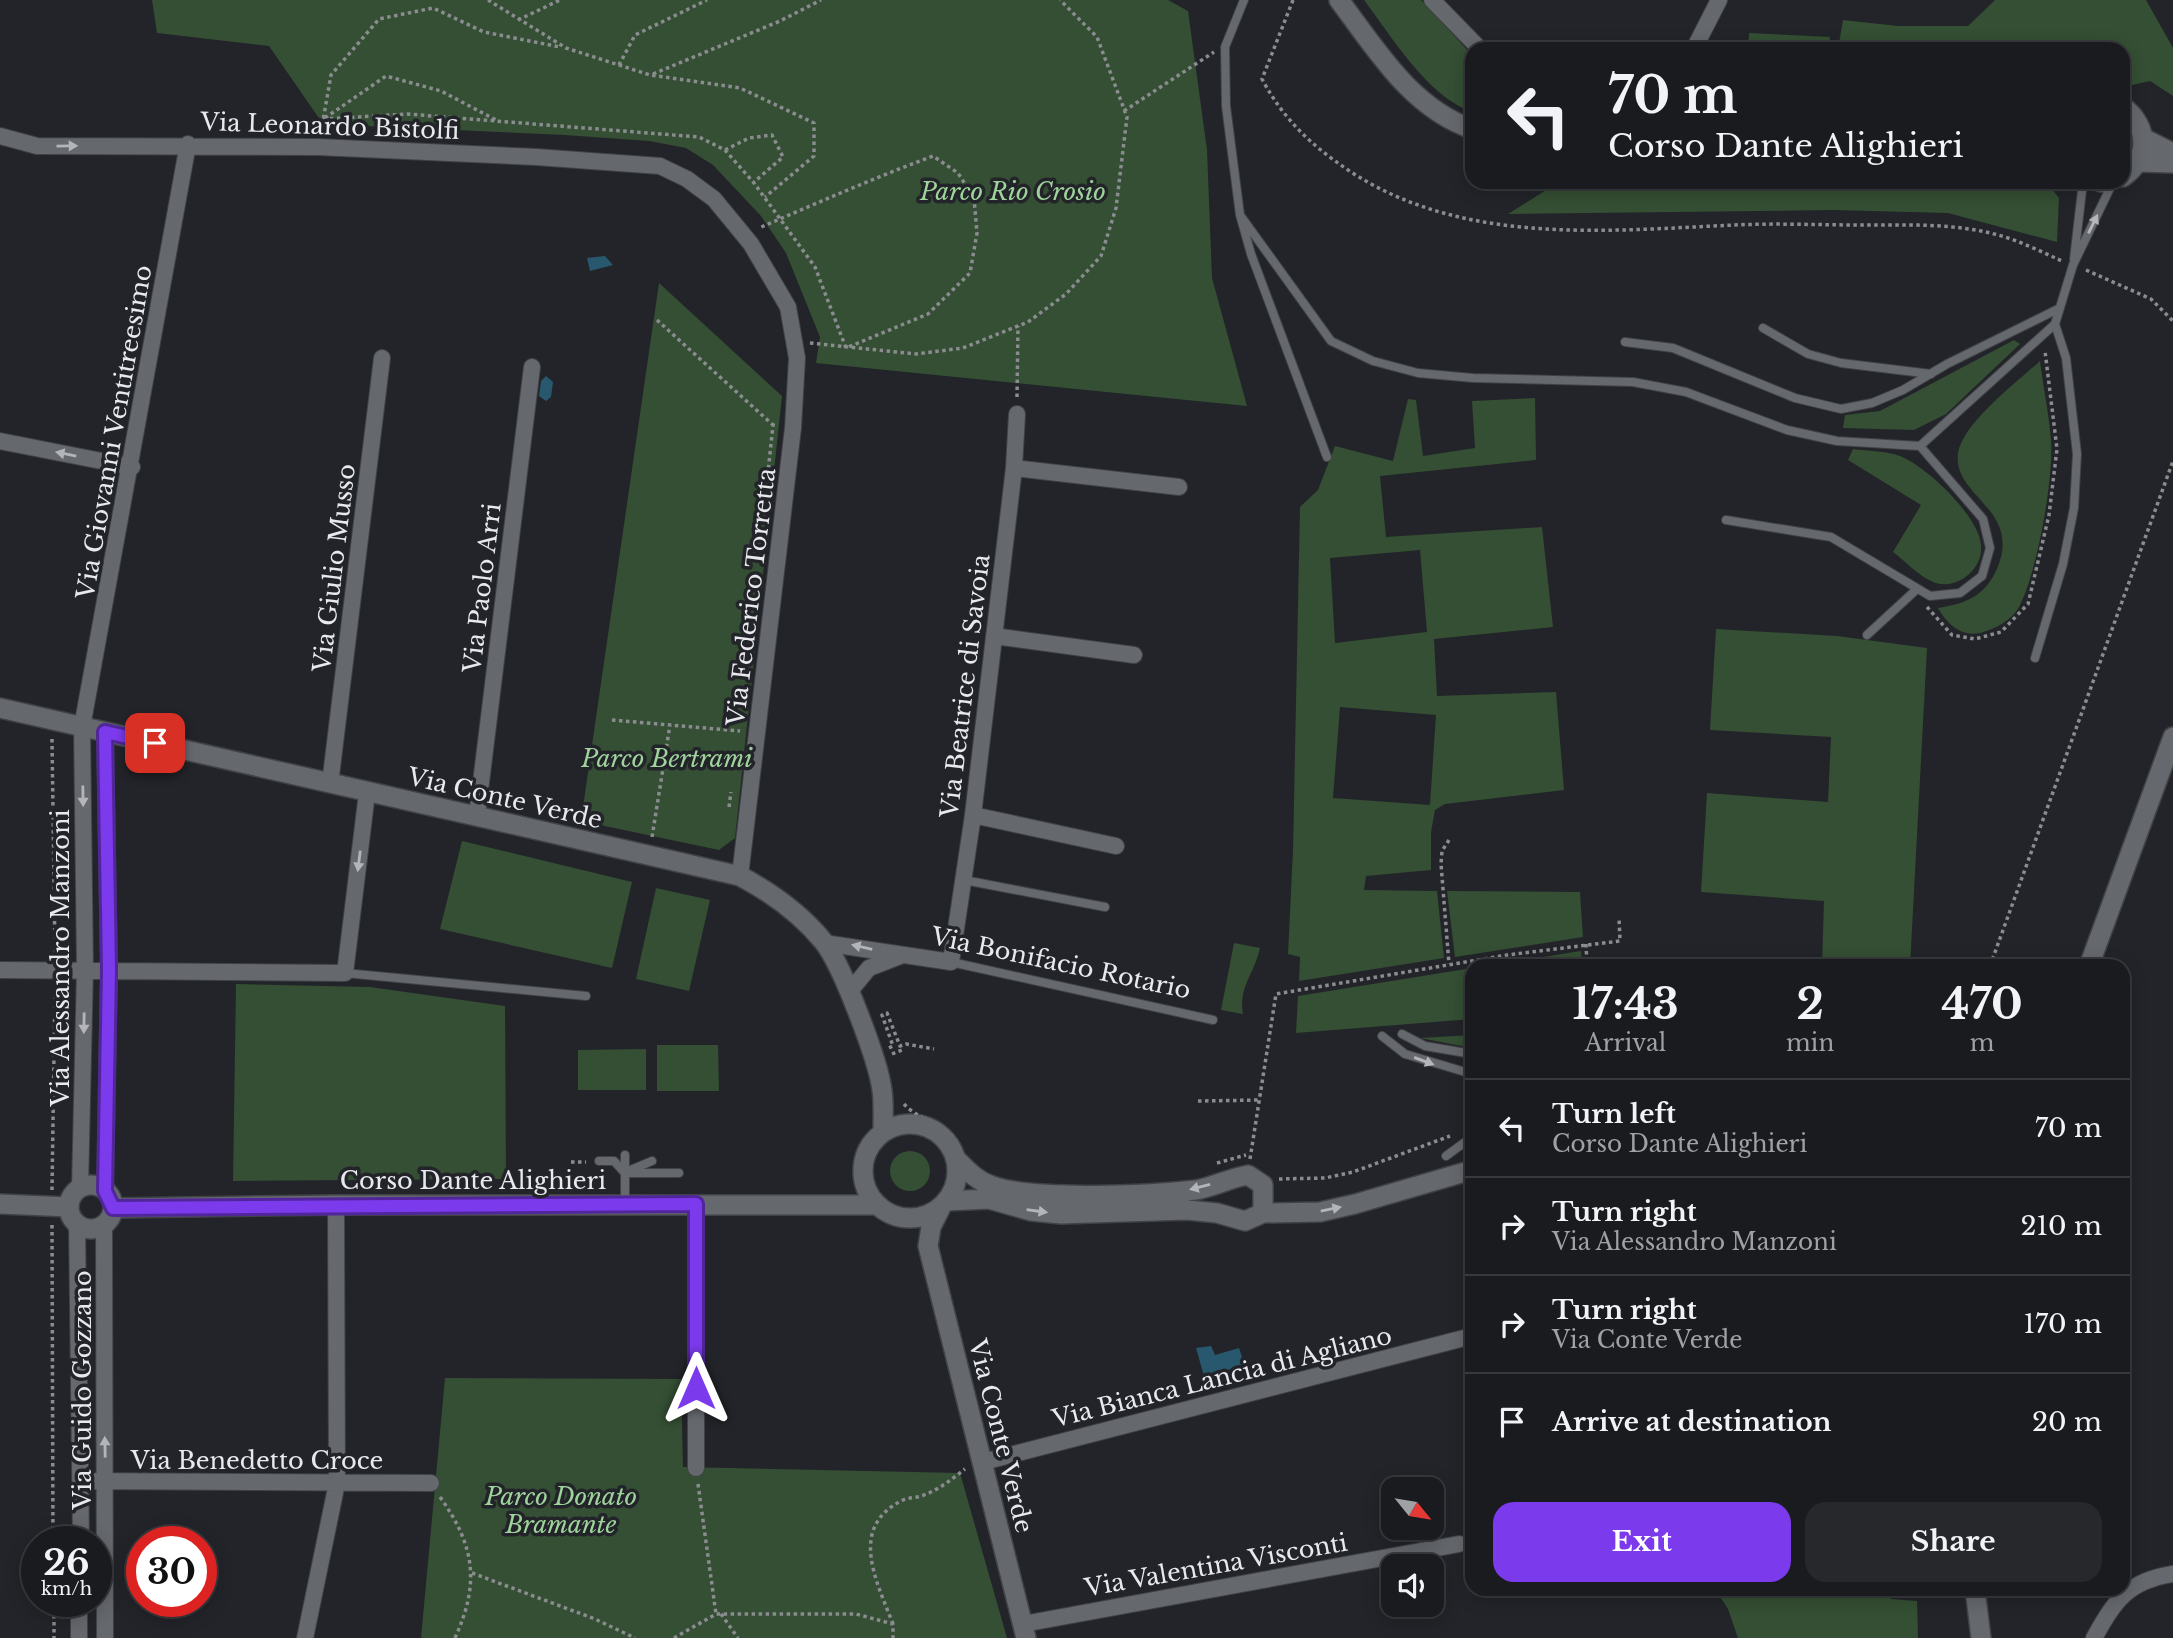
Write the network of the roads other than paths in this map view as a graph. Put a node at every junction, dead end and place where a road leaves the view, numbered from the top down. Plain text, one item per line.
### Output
1 (1244, 0) edge
2 (1339, 0) edge
3 (1719, 0) edge
4 (1438, 3) edge
5 (1474, 42) edge
6 (1698, 42) edge
7 (2130, 113) edge
8 (1465, 127) edge
9 (0, 136) edge
10 (2143, 138) junction
11 (188, 144) junction
12 (2173, 153) edge
13 (2138, 162) junction
14 (2173, 163) edge
15 (660, 166) joint
16 (2130, 170) edge
17 (2082, 189) edge
18 (2110, 189) edge
19 (1240, 215) junction
20 (2073, 265) junction
21 (2060, 308) junction
22 (2055, 324) junction
23 (1763, 328) dead end
24 (1625, 342) dead end
25 (382, 358) dead end
26 (532, 367) dead end
27 (1931, 374) junction
28 (1017, 414) road end
29 (0, 441) edge
30 (1920, 446) junction
31 (1327, 457) dead end
32 (132, 467) junction
33 (1014, 468) junction
34 (1179, 487) dead end
35 (1726, 520) dead end
36 (1917, 589) junction
37 (1867, 635) dead end
38 (994, 636) junction
39 (1135, 655) dead end
40 (2035, 658) dead end
41 (0, 708) edge
42 (82, 727) junction
43 (105, 732) junction
44 (2173, 737) edge
45 (330, 784) junction
46 (367, 793) junction
47 (477, 815) junction
48 (973, 815) junction
49 (1116, 846) dead end
50 (740, 876) junction
51 (964, 880) junction
52 (1105, 908) dead end
53 (824, 943) junction
54 (900, 956) junction
55 (2092, 959) edge
56 (951, 962) junction
57 (85, 969) junction
58 (0, 970) edge
59 (109, 970) junction
60 (345, 974) junction
61 (850, 991) junction
62 (586, 996) dead end
63 (1213, 1020) dead end
64 (1402, 1034) dead end
65 (1382, 1035) dead end
66 (1465, 1053) edge
67 (1465, 1072) edge
68 (898, 1103) junction
69 (883, 1132) junction
70 (1465, 1142) edge
71 (625, 1155) dead end
72 (1446, 1156) dead end
73 (956, 1159) junction
74 (599, 1161) dead end
75 (652, 1161) dead end
76 (679, 1172) dead end
77 (1465, 1172) edge
78 (625, 1173) junction
79 (864, 1178) junction
80 (80, 1188) junction
81 (0, 1204) edge
82 (625, 1204) junction
83 (696, 1204) junction
84 (834, 1204) junction
85 (944, 1204) junction
86 (336, 1205) junction
87 (878, 1205) junction
88 (107, 1208) junction
89 (66, 1212) junction
90 (1263, 1213) junction
91 (908, 1218) junction
92 (928, 1246) junction
93 (1465, 1338) edge
94 (983, 1462) junction
95 (696, 1468) road end
96 (82, 1481) junction
97 (106, 1481) junction
98 (337, 1483) junction
99 (431, 1483) road end
100 (81, 1526) edge
101 (1459, 1544) dead end
102 (2173, 1574) edge
103 (2130, 1591) edge
104 (1976, 1596) edge
105 (2123, 1596) edge
106 (79, 1617) edge
107 (1025, 1631) edge
108 (79, 1638) edge
109 (105, 1638) edge
110 (305, 1638) edge
111 (1981, 1638) edge
112 (2094, 1638) edge

1 - 19 lane
2 - 8 street
3 - 6 street
4 - 5 street
7 - 10 street
9 -> 11 street, Via Leonardo Bistolfi
10 - 12 street
10 - 13 street
11 - 15 street, Via Leonardo Bistolfi
11 - 32 street, Via Giovanni Ventitreesimo
13 - 14 street
13 - 16 street
15 - 50 street, Via Federico Torretta
17 - 20 lane
20 -> 18 lane
19 - 30 lane
19 - 31 lane
20 - 21 lane
21 - 22 lane
21 - 27 lane
22 - 30 lane
22 - 40 lane
23 - 27 lane
24 - 27 lane
25 - 45 street, Via Giulio Musso
26 - 47 street, Via Paolo Arri
28 - 33 street, Via Beatrice di Savoia
32 -> 29 street
30 - 36 lane
32 - 42 street, Via Giovanni Ventitreesimo
33 - 34 street
33 - 38 street, Via Beatrice di Savoia
35 - 36 lane
36 - 37 lane
38 - 39 street
38 - 48 street, Via Beatrice di Savoia
41 - 42 street, Via Conte Verde
42 - 43 street, Via Conte Verde
42 -> 57 street, Via Alessandro Manzoni
43 - 45 street, Via Conte Verde
43 - 59 street, Via Alessandro Manzoni
44 - 55 street
45 - 46 street, Via Conte Verde
46 - 47 street, Via Conte Verde
46 -> 60 street
47 - 50 street, Via Conte Verde
48 - 49 street
48 - 51 street, Via Beatrice di Savoia
50 - 53 street, Via Conte Verde
51 - 52 lane
51 - 56 street, Via Beatrice di Savoia
54 -> 53 street, Via Bonifacio Rotario
53 - 61 street, Via Conte Verde
54 - 56 street, Via Bonifacio Rotario
54 - 61 street, Via Bonifacio Rotario
56 - 63 lane, Via Bonifacio Rotario
57 - 58 street
57 - 59 street
57 -> 80 street, Via Alessandro Manzoni
59 - 60 street
59 - 88 street, Via Alessandro Manzoni
60 - 62 lane
61 - 68 street, Via Conte Verde
64 - 66 lane
65 -> 67 lane
68 - 69 street
68 - 69 street, Via Conte Verde
68 - 73 street
69 - 79 street
70 - 72 lane
71 - 78 lane
73 - 85 street
90 -> 73 street
74 - 78 lane
75 - 78 lane
76 - 78 lane
90 -> 77 street
78 - 82 lane
79 - 84 street
79 - 87 street
80 - 88 street
80 - 89 street
81 - 89 street
82 - 83 street, Corso Dante Alighieri
82 - 86 street, Corso Dante Alighieri
83 - 84 street, Corso Dante Alighieri
83 - 95 street
84 - 87 street, Corso Dante Alighieri
85 -> 90 street
85 - 91 street
85 - 92 street
86 - 88 street, Corso Dante Alighieri
86 - 98 street
87 - 91 street
88 - 89 street
97 -> 88 street, Via Guido Gozzano
89 - 96 street, Via Guido Gozzano
91 - 92 street, Via Conte Verde
92 - 94 street, Via Conte Verde
93 - 94 street, Via Bianca Lancia di Agliano
94 - 107 street, Via Conte Verde
96 - 97 street, Via Benedetto Croce
96 - 100 street, Via Guido Gozzano
97 - 98 street, Via Benedetto Croce
97 - 109 street, Via Guido Gozzano
98 - 99 street, Via Benedetto Croce
98 - 110 street
101 - 107 street, Via Valentina Visconti
102 - 103 street
104 - 111 street
105 - 112 street
106 - 108 street

